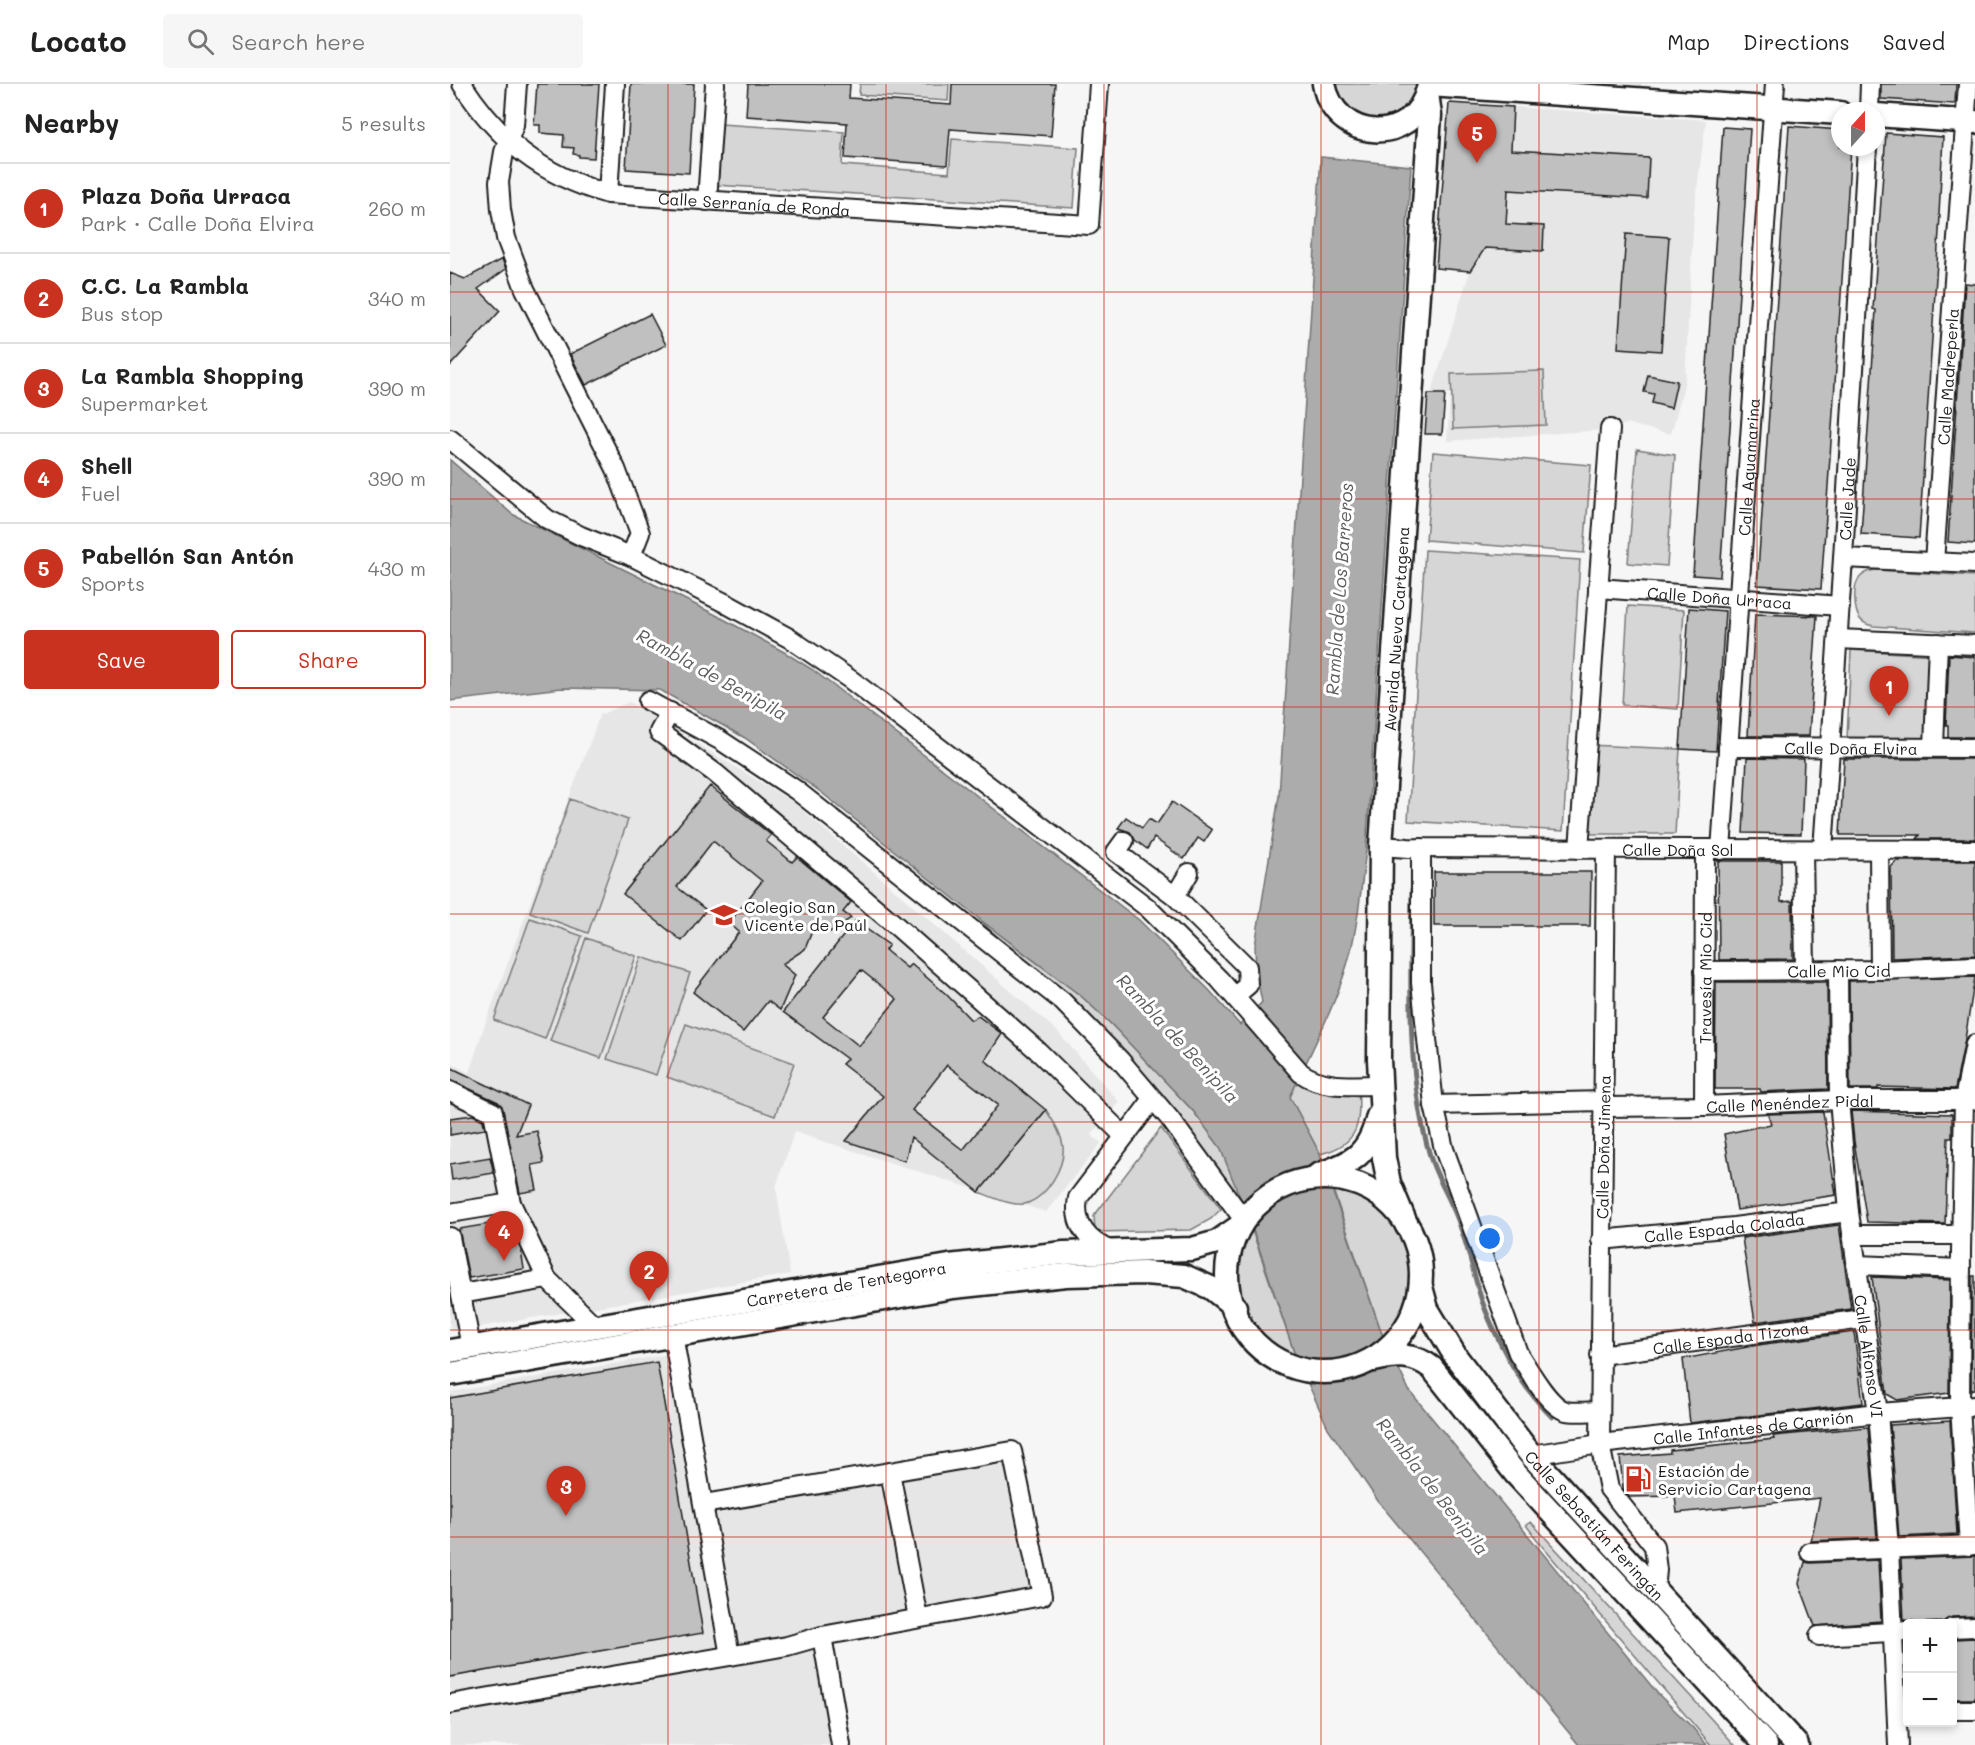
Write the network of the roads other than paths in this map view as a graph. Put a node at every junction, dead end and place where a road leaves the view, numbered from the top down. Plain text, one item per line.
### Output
1 (462, 84) edge
2 (517, 84) edge
3 (615, 84) edge
4 (715, 84) edge
5 (1099, 84) edge
6 (1324, 84) edge
7 (1775, 84) edge
8 (1870, 84) edge
9 (1968, 84) edge
10 (1428, 87) edge
11 (1527, 88) edge
12 (1869, 102) edge
13 (1774, 108) junction
14 (1831, 112) edge
15 (1885, 116) edge
16 (1970, 122) edge
17 (1379, 131) junction
18 (508, 141) junction
19 (1866, 156) edge
20 (1426, 167) junction
21 (608, 194) junction
22 (707, 201) junction
23 (1610, 429) dead end
24 (450, 439) edge
25 (631, 556) junction
26 (1843, 558) junction
27 (1934, 562) junction
28 (1975, 564) edge
29 (1598, 588) junction
30 (1738, 598) junction
31 (1840, 606) junction
32 (1838, 639) junction
33 (1938, 643) junction
34 (1975, 645) edge
35 (648, 701) dead end
36 (670, 712) junction
37 (1728, 747) junction
38 (1831, 747) junction
39 (1934, 747) junction
40 (1975, 748) edge
41 (1124, 841) dead end
42 (1381, 846) junction
43 (1421, 848) junction
44 (1579, 849) junction
45 (1606, 849) junction
46 (1713, 850) junction
47 (1803, 850) junction
48 (1823, 850) junction
49 (1975, 850) edge
50 (1878, 851) junction
51 (1189, 873) dead end
52 (1175, 896) junction
53 (1975, 966) edge
54 (1804, 969) junction
55 (1838, 970) junction
56 (1880, 970) junction
57 (1704, 971) junction
58 (1235, 996) junction
59 (1975, 1044) edge
60 (1380, 1088) junction
61 (450, 1091) edge
62 (1153, 1099) junction
63 (1839, 1100) junction
64 (1970, 1100) edge
65 (1604, 1104) junction
66 (1434, 1105) junction
67 (1704, 1106) junction
68 (1124, 1136) junction
69 (1322, 1176) junction
70 (511, 1203) junction
71 (1849, 1212) junction
72 (450, 1213) edge
73 (1244, 1221) junction
74 (1407, 1226) junction
75 (1852, 1235) junction
76 (450, 1237) edge
77 (1601, 1240) junction
78 (1966, 1245) edge
79 (1112, 1251) junction
80 (1856, 1265) junction
81 (1961, 1269) junction
82 (547, 1279) junction
83 (1420, 1286) junction
84 (461, 1294) junction
85 (1235, 1307) junction
86 (1863, 1319) junction
87 (595, 1326) junction
88 (673, 1335) junction
89 (460, 1349) edge
90 (1384, 1355) junction
91 (1600, 1355) junction
92 (450, 1374) edge
93 (1968, 1406) edge
94 (1600, 1411) junction
95 (1878, 1413) junction
96 (1600, 1444) junction
97 (1531, 1455) junction
98 (890, 1472) junction
99 (704, 1504) junction
100 (1972, 1545) edge
101 (1889, 1548) junction
102 (1810, 1552) dead end
103 (1655, 1591) junction
104 (918, 1618) junction
105 (1975, 1626) edge
106 (1957, 1628) edge
107 (1900, 1631) edge
108 (822, 1635) junction
109 (1819, 1636) dead end
110 (730, 1656) junction
111 (450, 1704) edge
112 (1957, 1710) edge
113 (1975, 1710) edge
114 (1902, 1712) edge
115 (841, 1745) edge
116 (1766, 1745) edge
117 (1797, 1745) edge
118 (1898, 1745) edge

1 - 18 street, Calle Serranía de Ronda
2 - 18 street
3 - 21 street
4 - 22 street
5 - 22 street, Calle Serranía de Ronda
6 - 17 main road, Avenida Nueva Cartagena
7 - 13 street, Calle Aguamarina
8 - 12 street
9 - 16 street, Calle Madreperla
10 - 11 main road
10 - 17 main road
10 - 20 main road, Avenida Nueva Cartagena
11 - 13 main road
13 - 14 main road
13 - 30 street, Calle Aguamarina
15 - 16 main road
16 - 27 street, Calle Madreperla
17 - 20 main road, Avenida Nueva Cartagena
18 - 21 street, Calle Serranía de Ronda
18 - 25 street
19 - 26 street, Calle Jade
20 - 42 main road, Avenida Nueva Cartagena
21 - 22 street, Calle Serranía de Ronda
23 - 29 street
24 - 25 street
25 - 58 street
26 - 27 street
26 - 31 street, Calle Jade
27 - 28 street
29 - 30 street, Calle Doña Urraca
29 - 44 street
30 - 31 street, Calle Doña Urraca
30 - 37 street, Calle Aguamarina
31 - 32 street, Calle Jade
32 - 33 street
32 - 38 street, Calle Jade
33 - 34 street
33 - 39 street
35 - 36 street
36 - 62 street
36 - 68 street
37 - 38 street, Calle Doña Elvira
37 - 46 street, Calle Aguamarina
38 - 39 street, Calle Doña Elvira
38 - 48 street, Calle Jade
39 - 40 street, Calle Doña Elvira
41 - 52 street
42 - 43 street, Calle Doña Sol
42 - 60 main road, Avenida Nueva Cartagena
43 - 44 street, Calle Doña Sol
43 - 66 street
44 - 45 street, Calle Doña Sol
45 - 46 street, Calle Doña Sol
45 - 65 street, Calle Doña Jimena
46 - 47 street, Calle Doña Sol
46 - 57 street, Travesía Mio Cid
47 - 48 street, Calle Doña Sol
47 - 54 street
48 - 50 street, Calle Doña Sol
49 - 50 street, Calle Doña Sol
50 - 56 street
51 - 52 street
52 - 58 street
53 - 56 street, Calle Mio Cid
54 - 55 street, Calle Mio Cid
54 - 57 street, Calle Mio Cid
55 - 56 street, Calle Mio Cid
55 - 63 street, Calle Alfonso VI
57 - 67 street, Travesía Mio Cid
58 - 60 street
59 - 64 street
60 - 69 main road, Avenida Nueva Cartagena
60 - 74 main road, Avenida Nueva Cartagena
61 - 70 street
62 - 68 street
62 - 73 street
63 - 64 street, Calle Menéndez Pidal
63 - 67 street, Calle Menéndez Pidal
63 - 71 street, Calle Alfonso VI
64 - 78 street
65 - 66 street, Calle Menéndez Pidal
65 - 67 street, Calle Menéndez Pidal
65 - 77 street, Calle Doña Jimena
66 - 94 street
68 - 79 street
69 - 73 main road
69 - 74 main road
70 - 72 street
70 - 82 street
71 - 75 street, Calle Alfonso VI
71 - 77 street, Calle Espada Colada
73 - 79 main road, Carretera de Tentegorra
73 - 85 main road
74 - 83 main road
75 - 78 street
75 - 80 street, Calle Alfonso VI
76 - 84 street
77 - 91 street, Calle Doña Jimena
78 - 81 street
79 - 87 main road, Carretera de Tentegorra
80 - 81 street
80 - 86 street, Calle Alfonso VI
81 - 93 street
82 - 84 street
82 - 87 street
83 - 90 main road
83 - 97 main road, Calle Sebastián Feringán
84 - 89 street
85 - 88 main road, Carretera de Tentegorra
85 - 90 main road
86 - 91 street, Calle Espada Tizona
86 - 95 street, Calle Alfonso VI
87 - 89 main road, Carretera de Tentegorra
88 - 92 main road, Carretera de Tentegorra
88 - 99 street
90 - 116 main road, Calle Sebastián Feringán
91 - 94 street, Calle Doña Jimena
93 - 95 street, Calle Infantes de Carrión
93 - 100 street
94 - 96 street, Calle Doña Jimena
95 - 96 street, Calle Infantes de Carrión
95 - 101 street, Calle Alfonso VI
96 - 97 street, Calle Infantes de Carrión
96 - 103 street, Calle Doña Jimena
97 - 103 main road, Calle Sebastián Feringán
98 - 99 street
98 - 104 street
98 - 104 street
99 - 110 street
100 - 101 street
101 - 102 street
101 - 107 street, Calle Alfonso VI
103 - 117 main road, Calle Sebastián Feringán
104 - 108 street
105 - 106 street
107 - 109 street
107 - 114 street, Calle Alfonso VI
108 - 110 street
108 - 115 street
110 - 111 street
112 - 113 street
114 - 118 street, Calle Alfonso VI

